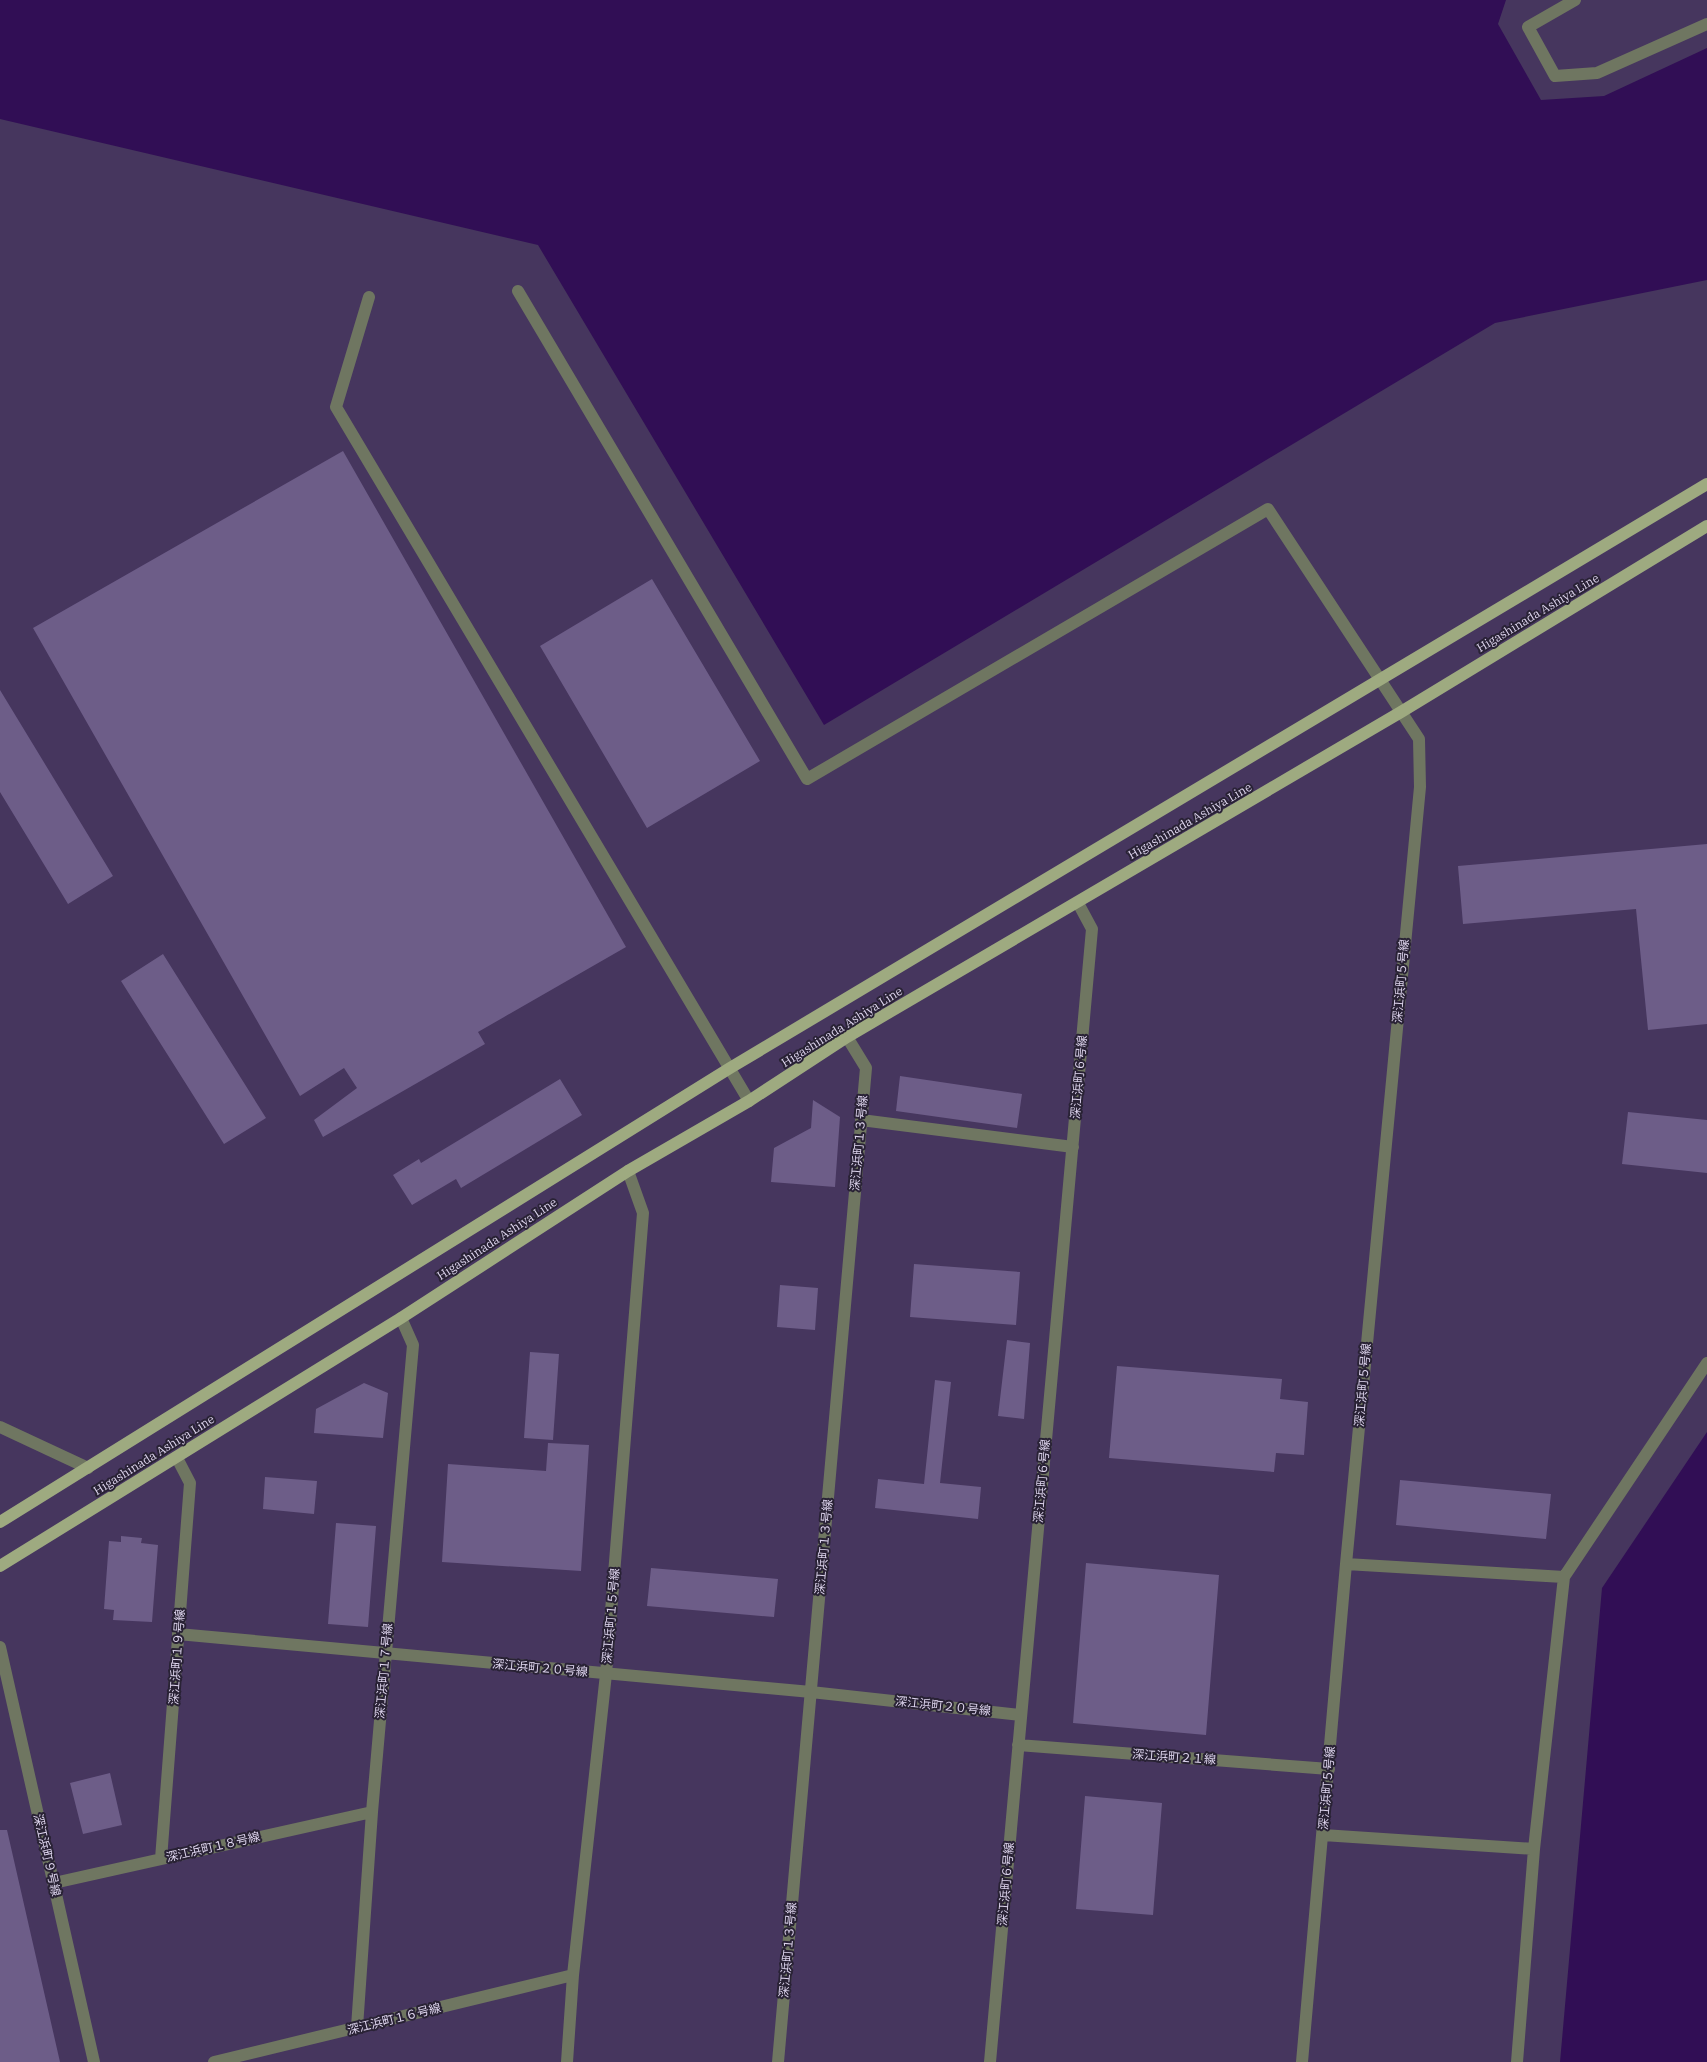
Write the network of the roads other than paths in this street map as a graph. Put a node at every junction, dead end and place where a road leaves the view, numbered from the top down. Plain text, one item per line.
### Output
1 (1574, 0) edge
2 (1707, 24) edge
3 (518, 291) dead end
4 (369, 297) dead end
5 (1707, 484) edge
6 (1707, 526) edge
7 (1379, 680) junction
8 (1402, 712) junction
9 (1078, 903) junction
10 (847, 1037) junction
11 (730, 1068) junction
12 (749, 1101) junction
13 (861, 1120) junction
14 (1073, 1147) junction
15 (628, 1171) junction
16 (401, 1318) junction
17 (1707, 1363) edge
18 (0, 1427) edge
19 (177, 1458) junction
20 (88, 1468) junction
21 (0, 1522) edge
22 (1346, 1564) junction
23 (0, 1566) edge
24 (1564, 1577) junction
25 (178, 1634) junction
26 (0, 1647) edge
27 (386, 1654) junction
28 (606, 1674) junction
29 (811, 1692) junction
30 (1021, 1714) junction
31 (1018, 1745) junction
32 (1329, 1769) junction
33 (372, 1812) junction
34 (1323, 1836) junction
35 (1534, 1849) junction
36 (161, 1859) junction
37 (54, 1883) junction
38 (573, 1975) junction
39 (357, 2027) junction
40 (94, 2062) edge
41 (214, 2062) edge
42 (567, 2062) edge
43 (778, 2062) edge
44 (990, 2062) edge
45 (1302, 2062) edge
46 (1517, 2062) edge

1 - 2 street
3 - 7 street, 深江浜町５号線
4 - 11 street
5 - 7 main road, Higashinada Ashiya Line
6 - 8 main road, Higashinada Ashiya Line
7 - 8 street, 深江浜町５号線
7 - 11 main road, Higashinada Ashiya Line
8 - 9 main road, Higashinada Ashiya Line
8 - 22 street, 深江浜町５号線
9 - 10 main road, Higashinada Ashiya Line
9 - 14 street, 深江浜町６号線
10 - 12 main road, Higashinada Ashiya Line
10 - 13 street, 深江浜町１３号線
11 - 12 street
11 - 20 main road, Higashinada Ashiya Line
12 - 15 main road, Higashinada Ashiya Line
13 - 14 street
13 - 29 street, 深江浜町１３号線
14 - 30 street, 深江浜町６号線
15 - 16 main road, Higashinada Ashiya Line
15 - 28 street, 深江浜町１５号線
16 - 19 main road, Higashinada Ashiya Line
16 - 27 street, 深江浜町１７号線
17 - 24 street
18 - 20 street
19 - 23 main road, Higashinada Ashiya Line
19 - 25 street, 深江浜町１９号線
20 - 21 main road, Higashinada Ashiya Line
22 - 24 street
22 - 32 street, 深江浜町５号線
24 - 35 street
25 - 27 street, 深江浜町２０号線
25 - 36 street, 深江浜町１９号線
26 - 37 street, 深江浜町９号線
27 - 28 street, 深江浜町２０号線
27 - 33 street, 深江浜町１７号線
28 - 29 street, 深江浜町２０号線
28 - 38 street, 深江浜町１５号線
29 - 30 street, 深江浜町２０号線
29 - 43 street, 深江浜町１３号線
30 - 31 street, 深江浜町６号線
31 - 32 street, 深江浜町２１線
31 - 44 street, 深江浜町６号線
32 - 34 street, 深江浜町５号線
33 - 36 street, 深江浜町１８号線
33 - 39 street, 深江浜町１７号線
34 - 35 street
34 - 45 street, 深江浜町５号線
35 - 46 street
36 - 37 street, 深江浜町１８号線
37 - 40 street, 深江浜町９号線
38 - 39 street, 深江浜町１６号線
38 - 42 street, 深江浜町１５号線
39 - 41 street, 深江浜町１６号線

